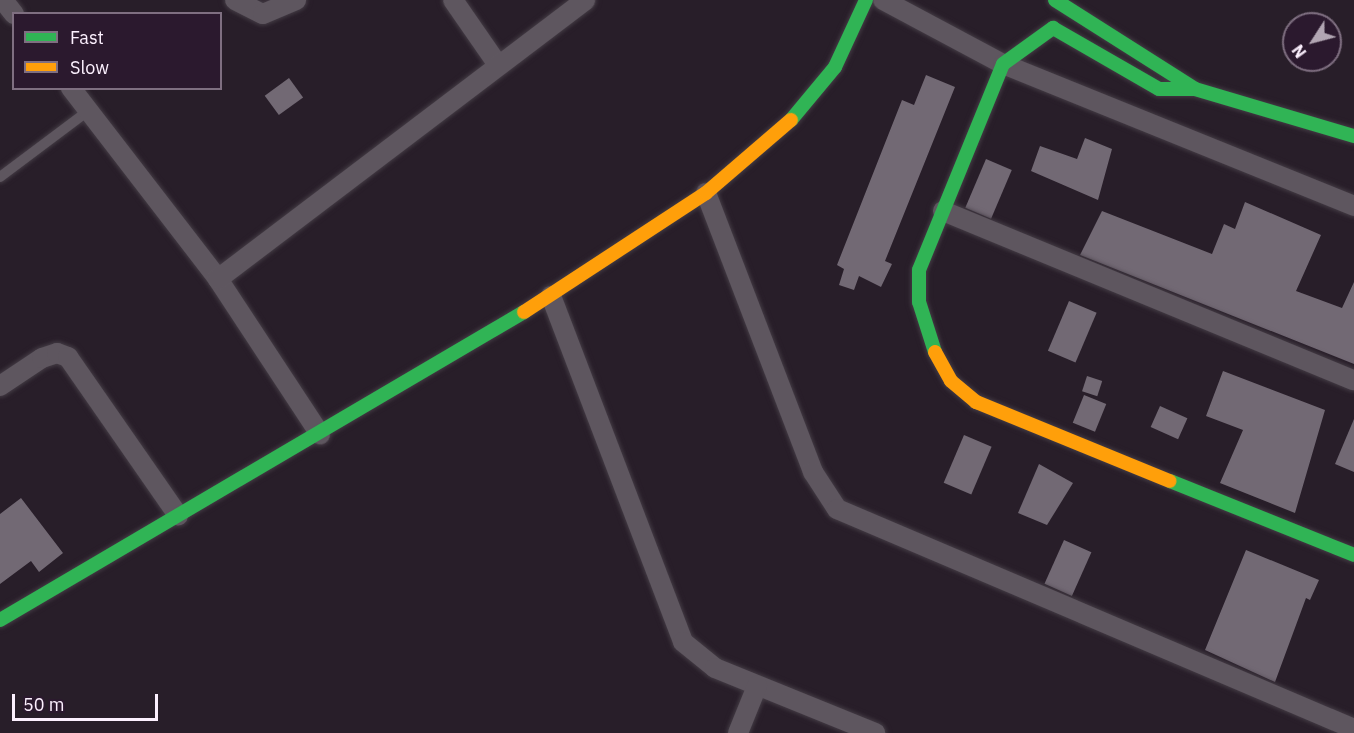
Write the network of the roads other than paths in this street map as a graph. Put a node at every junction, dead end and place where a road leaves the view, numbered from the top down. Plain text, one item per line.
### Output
1 (3, 0) edge
2 (235, 0) edge
3 (296, 0) edge
4 (453, 0) edge
5 (585, 0) edge
6 (866, 0) edge
7 (883, 0) edge
8 (1054, 0) edge
9 (12, 12) edge
10 (1003, 64) junction
11 (498, 65) junction
12 (1195, 89) junction
13 (72, 90) edge
14 (88, 111) junction
15 (1354, 136) edge
16 (0, 177) edge
17 (706, 193) junction
18 (1354, 206) edge
19 (943, 212) junction
20 (218, 279) junction
21 (551, 296) junction
22 (1354, 380) edge
23 (0, 386) edge
24 (320, 434) junction
25 (178, 515) junction
26 (1354, 555) edge
27 (0, 620) edge
28 (757, 686) junction
29 (1354, 729) edge
30 (738, 733) edge
31 (875, 733) edge

1 - 9 street
2 - 3 street
4 - 11 street
5 - 11 street
6 - 17 street
7 - 10 street
8 - 12 street
10 - 12 street
10 - 18 street
10 - 19 street
11 - 20 street
12 - 15 street
13 - 14 street
14 - 16 lane
14 - 20 street
17 - 21 street
17 - 29 street
19 - 22 street
19 - 26 street
20 - 24 street
21 - 24 street
21 - 28 street
23 - 25 street
24 - 25 street
25 - 27 street
28 - 30 street
28 - 31 street

